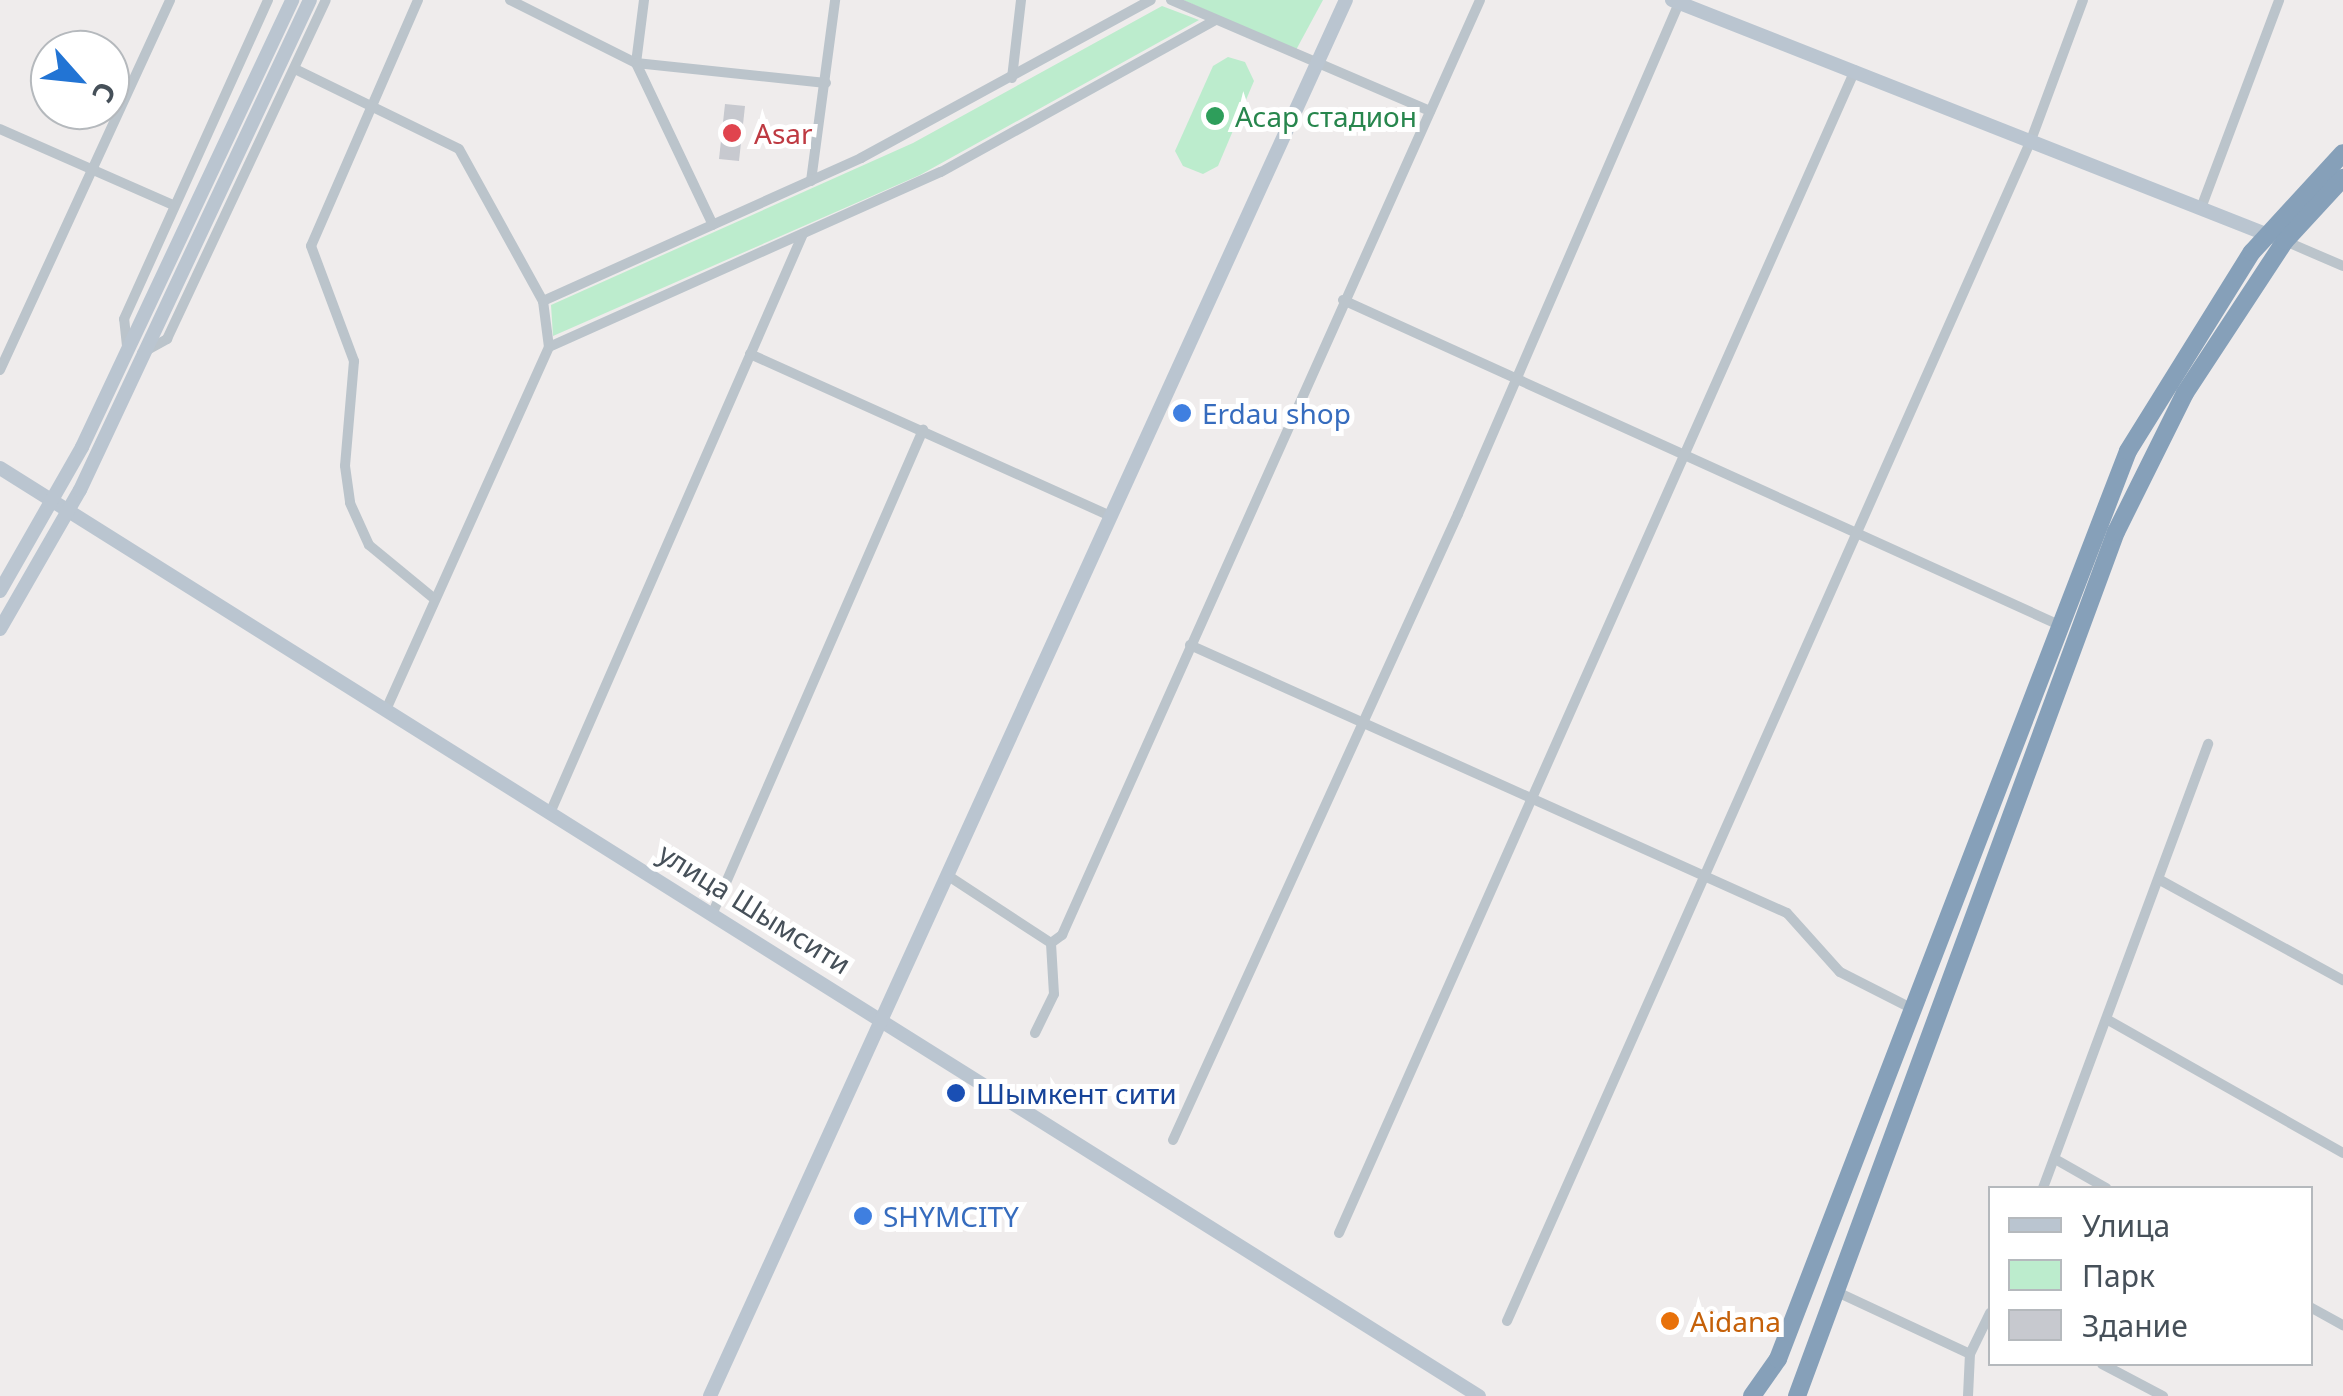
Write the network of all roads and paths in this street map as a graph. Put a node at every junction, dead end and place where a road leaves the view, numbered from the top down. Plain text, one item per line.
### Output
1 (170, 0) edge
2 (268, 0) edge
3 (292, 0) edge
4 (310, 0) edge
5 (326, 0) edge
6 (418, 0) edge
7 (510, 0) edge
8 (644, 0) edge
9 (835, 0) edge
10 (1021, 0) edge
11 (1151, 0) edge
12 (1171, 0) edge
13 (1346, 0) edge
14 (1480, 0) edge
15 (2083, 0) edge
16 (2279, 0) edge
17 (1676, 1) edge
18 (1216, 20) junction
19 (636, 63) junction
20 (1317, 63) junction
21 (295, 69) junction
22 (1855, 70) junction
23 (1012, 78) junction
24 (826, 84) junction
25 (370, 106) junction
26 (1430, 111) junction
27 (0, 129) edge
28 (2031, 140) junction
29 (2343, 152) edge
30 (96, 171) junction
31 (2343, 178) edge
32 (811, 181) junction
33 (173, 205) junction
34 (2202, 208) junction
35 (714, 226) junction
36 (803, 234) junction
37 (2267, 235) junction
38 (2285, 242) junction
39 (2343, 266) edge
40 (1343, 300) junction
41 (543, 301) junction
42 (549, 347) junction
43 (135, 350) junction
44 (750, 354) junction
45 (0, 370) edge
46 (1516, 380) junction
47 (923, 430) junction
48 (1685, 453) junction
49 (0, 468) edge
50 (53, 502) junction
51 (69, 511) junction
52 (1111, 516) junction
53 (1858, 530) junction
54 (0, 591) edge
55 (432, 597) junction
56 (2056, 624) junction
57 (0, 629) edge
58 (1190, 645) junction
59 (387, 708) junction
60 (1362, 723) junction
61 (2208, 744) dead end
62 (1530, 801) junction
63 (550, 812) junction
64 (946, 875) junction
65 (1704, 880) junction
66 (2160, 880) junction
67 (714, 910) junction
68 (1051, 943) junction
69 (2343, 980) edge
70 (1911, 1008) junction
71 (884, 1018) junction
72 (2108, 1020) junction
73 (1035, 1034) dead end
74 (1173, 1140) dead end
75 (2343, 1153) edge
76 (2055, 1159) junction
77 (2043, 1186) edge
78 (2102, 1186) edge
79 (1339, 1233) dead end
80 (1832, 1290) junction
81 (2313, 1309) edge
82 (1988, 1317) edge
83 (1507, 1321) dead end
84 (2343, 1326) edge
85 (1970, 1354) junction
86 (2106, 1366) edge
87 (710, 1396) edge
88 (1480, 1396) edge
89 (1752, 1396) edge
90 (1796, 1396) edge
91 (1968, 1396) edge
92 (2163, 1396) edge

1 - 30 street
2 - 33 street
3 - 43 main road
4 - 43 main road
5 - 21 street
6 - 25 street
7 - 19 street
8 - 19 street
9 - 24 street
10 - 23 street
11 - 23 street
12 - 18 street
13 - 20 main road
14 - 26 street
15 - 28 street
16 - 34 street
17 - 22 main road
17 - 46 street
18 - 20 street
18 - 36 street
19 - 24 street
19 - 35 street
20 - 26 street
20 - 52 main road
21 - 25 street
21 - 43 street
22 - 28 main road
22 - 48 street
23 - 32 street
24 - 32 street
25 - 41 street
25 - 55 street
26 - 40 street
27 - 30 street
28 - 34 main road
28 - 53 street
29 - 37 highway
30 - 33 street
30 - 45 street
31 - 38 highway
32 - 35 street
33 - 43 street
34 - 37 main road
35 - 41 street
36 - 42 street
36 - 44 street
37 - 38 main road
37 - 56 highway
38 - 39 street
38 - 80 highway
40 - 46 street
40 - 58 street
41 - 42 street
42 - 55 street
43 - 50 main road
43 - 51 main road
44 - 47 street
44 - 63 street
46 - 48 street
46 - 60 street
47 - 52 street
47 - 67 street
48 - 53 street
48 - 62 street
49 - 50 main road, улица Шымсити
50 - 51 main road, улица Шымсити
50 - 54 main road
51 - 57 main road
51 - 59 main road, улица Шымсити
52 - 64 main road
53 - 56 street
53 - 65 street
55 - 59 street
56 - 70 highway
58 - 60 street
58 - 68 street
59 - 63 main road, улица Шымсити
60 - 62 street
60 - 74 street
61 - 66 street
62 - 65 street
62 - 79 street
63 - 67 main road, улица Шымсити
64 - 68 street
64 - 71 main road
65 - 70 street
65 - 83 street
66 - 69 street
66 - 72 street
67 - 71 main road, улица Шымсити
68 - 73 street
70 - 89 highway
71 - 87 main road
71 - 88 main road, улица Шымсити
72 - 75 street
72 - 76 street
76 - 77 street
76 - 78 street
80 - 85 street
80 - 90 highway
81 - 84 street
82 - 85 street
85 - 91 street
86 - 92 street

